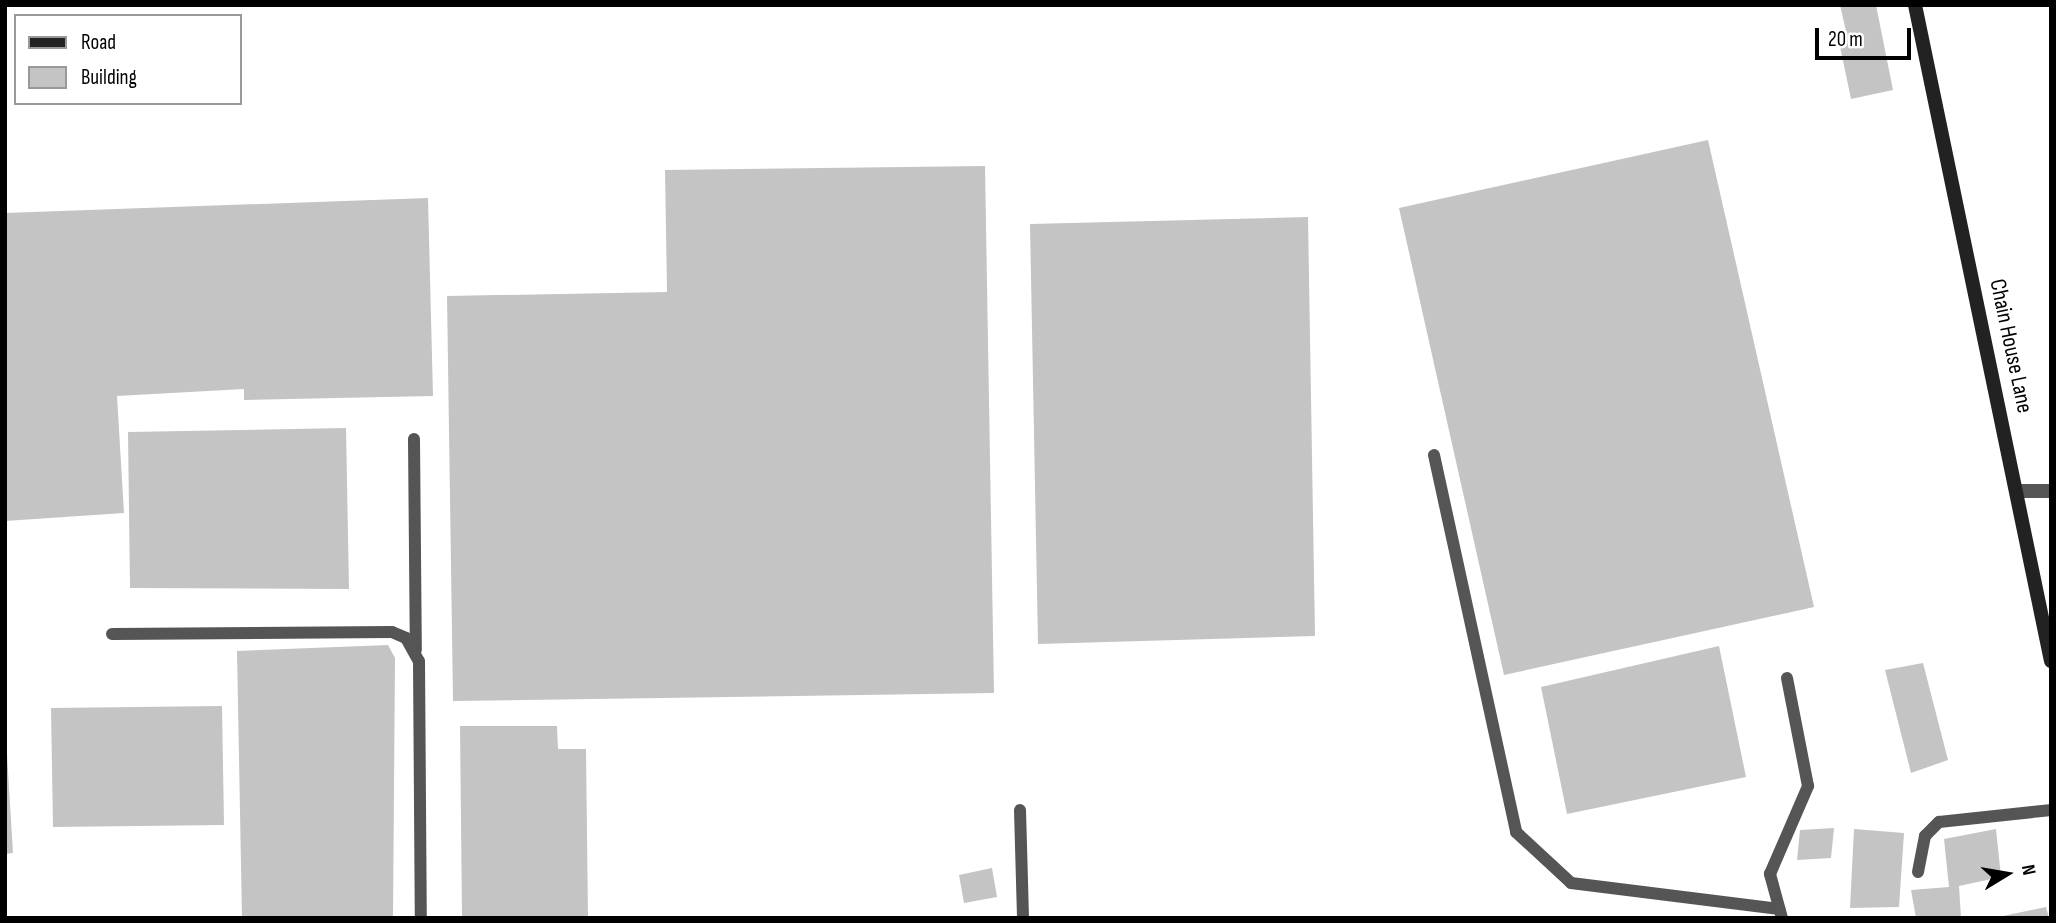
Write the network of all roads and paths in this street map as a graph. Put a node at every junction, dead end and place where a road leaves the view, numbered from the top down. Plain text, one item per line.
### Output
1 (1915, 5) edge
2 (414, 439) dead end
3 (1434, 455) dead end
4 (2018, 491) junction
5 (2051, 491) edge
6 (112, 634) dead end
7 (416, 650) junction
8 (2051, 662) edge
9 (1787, 678) dead end
10 (1020, 810) dead end
11 (2051, 810) edge
12 (1918, 872) dead end
13 (1781, 913) edge
14 (421, 918) edge
15 (1023, 918) edge

1 - 4 street, Chain House Lane
2 - 7 lane
3 - 13 lane
4 - 5 street
4 - 8 street, Chain House Lane
6 - 7 lane
7 - 14 lane
9 - 13 lane
10 - 15 lane
11 - 12 lane

